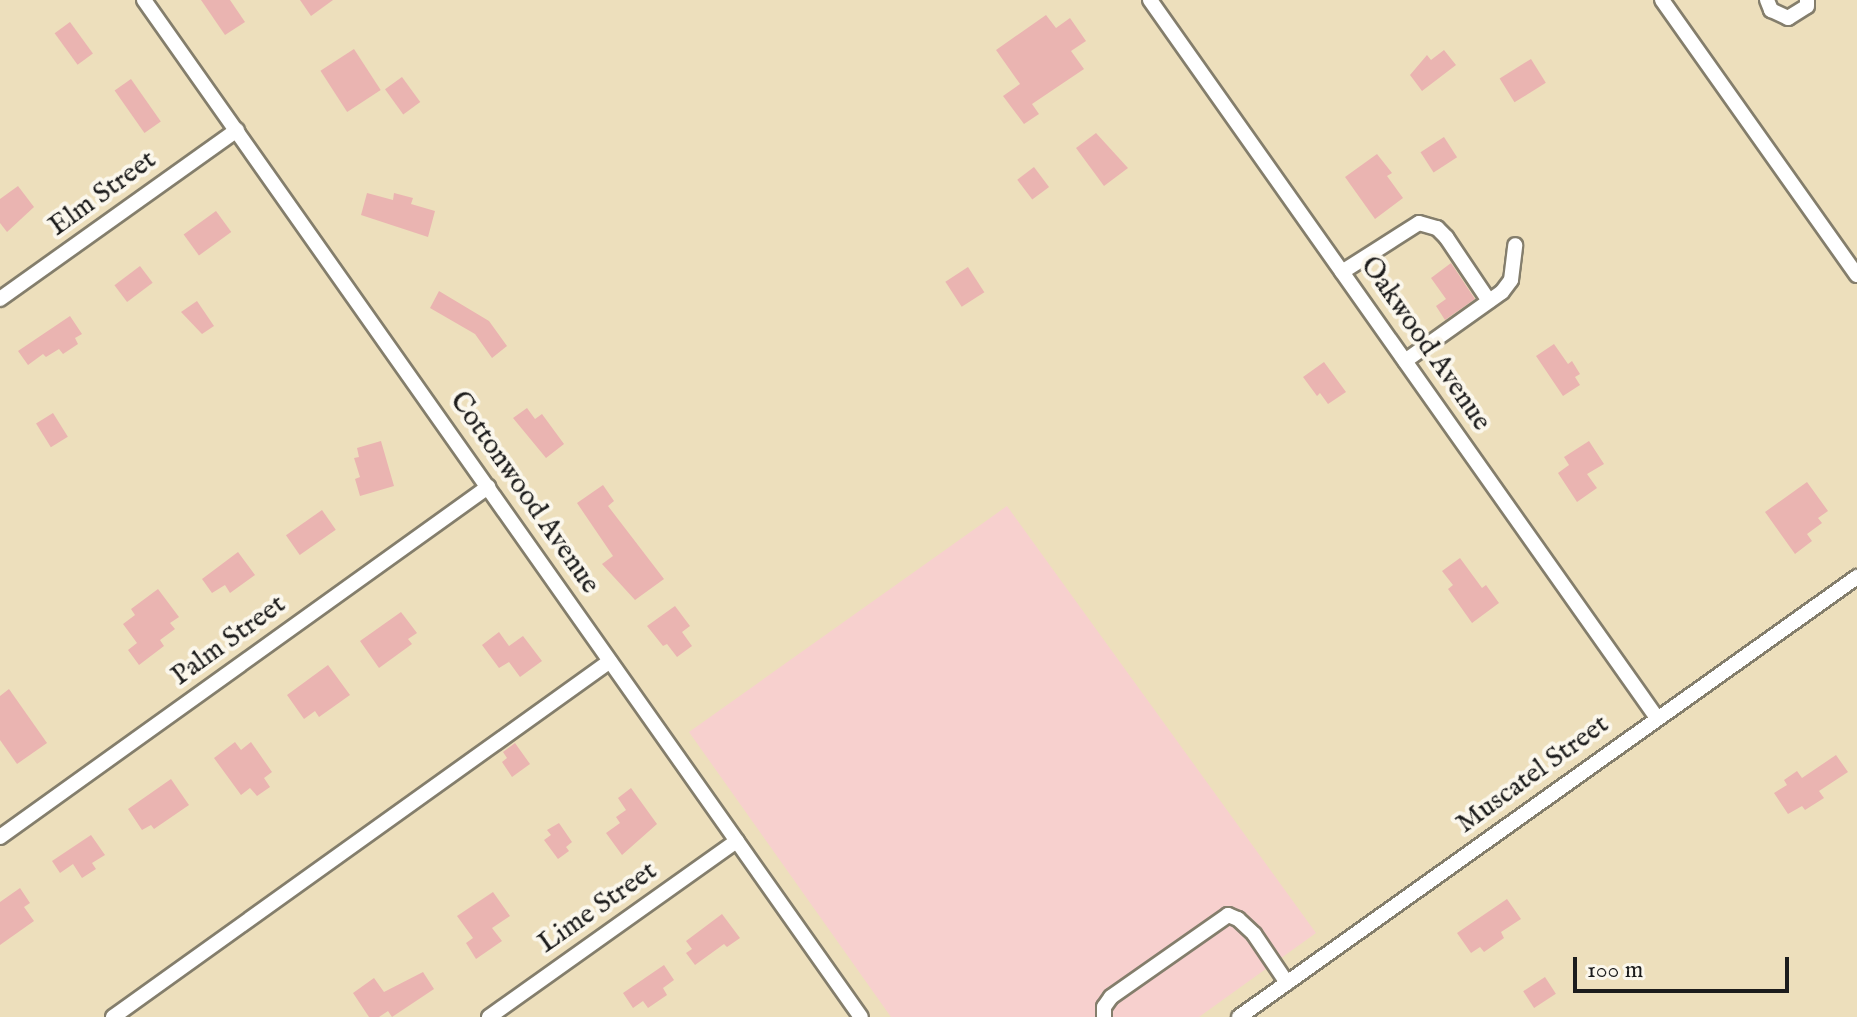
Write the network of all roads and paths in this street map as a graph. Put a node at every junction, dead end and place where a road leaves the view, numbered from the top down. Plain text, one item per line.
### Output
1 (144, 0) edge
2 (1150, 0) edge
3 (1662, 0) edge
4 (1767, 0) edge
5 (1807, 0) edge
6 (237, 130) junction
7 (1515, 245) dead end
8 (1342, 272) junction
9 (1857, 275) edge
10 (0, 299) edge
11 (1489, 301) junction
12 (1405, 361) junction
13 (488, 487) junction
14 (1857, 577) edge
15 (610, 661) junction
16 (1657, 718) junction
17 (0, 837) edge
18 (737, 841) junction
19 (1287, 983) junction
20 (113, 1017) edge
21 (489, 1017) edge
22 (861, 1017) edge
23 (1104, 1017) edge
24 (1239, 1017) edge

1 - 6 street, Cottonwood Avenue
2 - 8 street, Oakwood Avenue
3 - 9 street
4 - 5 street
6 - 10 street, Elm Street
6 - 13 street, Cottonwood Avenue
7 - 11 street
8 - 11 street
8 - 12 street, Oakwood Avenue
11 - 12 street
12 - 16 street, Oakwood Avenue
13 - 15 street, Cottonwood Avenue
13 - 17 street, Palm Street
14 - 16 street, Muscatel Street
15 - 18 street, Cottonwood Avenue
15 - 20 street
16 - 19 street, Muscatel Street
18 - 21 street, Lime Street
18 - 22 street, Cottonwood Avenue
19 - 23 street
19 - 24 street, Muscatel Street

